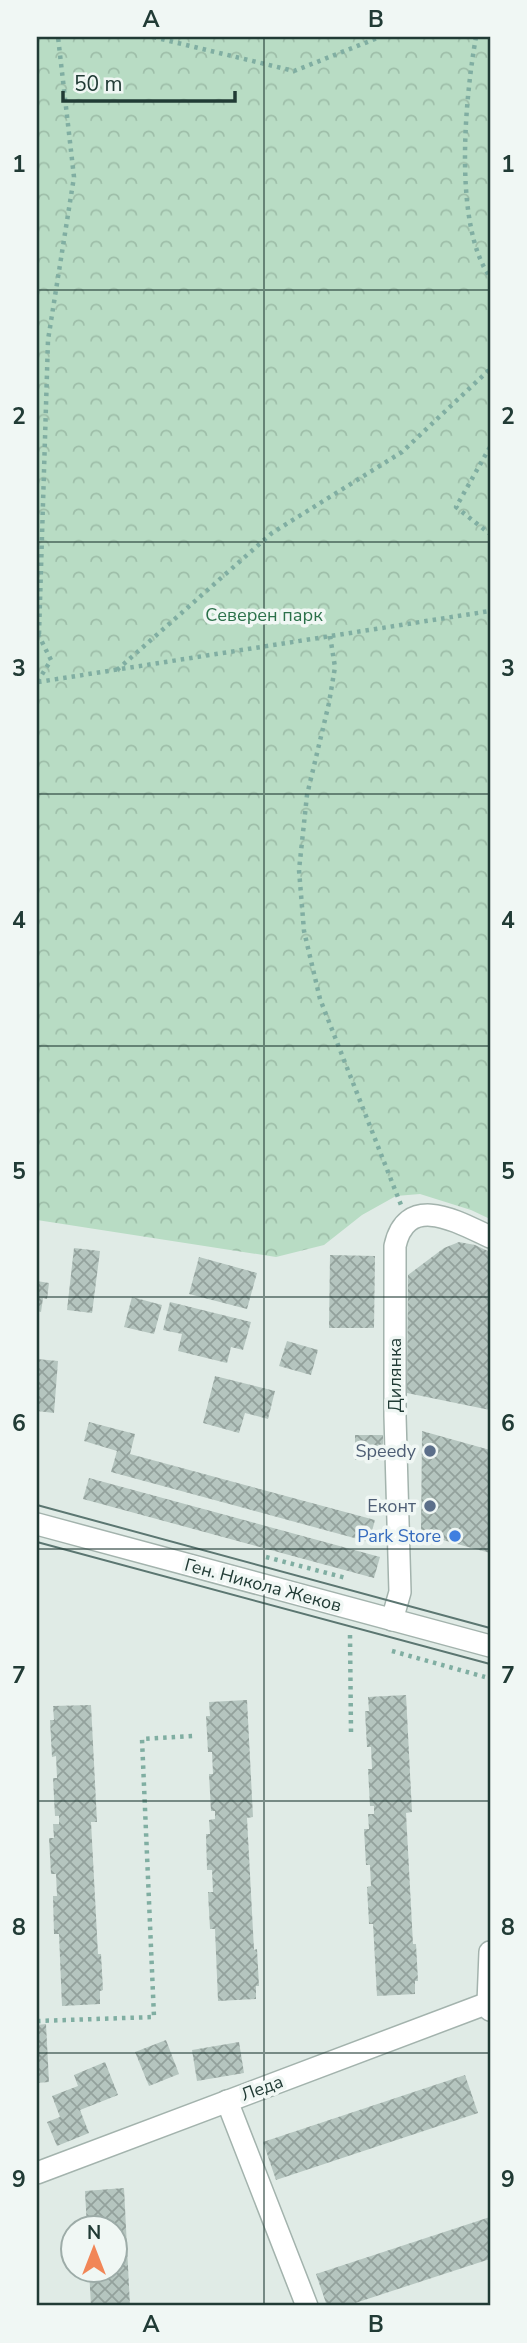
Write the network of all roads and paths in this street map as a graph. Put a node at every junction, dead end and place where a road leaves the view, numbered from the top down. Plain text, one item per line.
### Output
1 (58, 37) edge
2 (153, 37) edge
3 (380, 37) edge
4 (476, 37) edge
5 (490, 277) edge
6 (490, 369) edge
7 (490, 447) edge
8 (490, 534) edge
9 (490, 610) edge
10 (38, 634) edge
11 (330, 636) junction
12 (117, 670) junction
13 (37, 682) edge
14 (410, 1221) junction
15 (490, 1237) edge
16 (37, 1524) edge
17 (266, 1557) dead end
18 (346, 1578) dead end
19 (392, 1620) junction
20 (350, 1635) dead end
21 (490, 1646) edge
22 (392, 1651) dead end
23 (485, 1677) dead end
24 (351, 1732) dead end
25 (193, 1736) dead end
26 (490, 1952) edge
27 (489, 2007) edge
28 (37, 2021) edge
29 (227, 2101) junction
30 (37, 2173) edge
31 (307, 2306) edge

1 - 10 path
2 - 3 path
4 - 5 path
6 - 12 path
7 - 8 path
9 - 11 path
10 - 13 path
11 - 12 path
11 - 14 path
12 - 13 path
14 - 15 street
14 - 19 street, Дилянка
16 - 19 street, Ген. Никола Жеков
17 - 18 path
19 - 21 street, Ген. Никола Жеков
20 - 24 path
22 - 23 path
25 - 28 path
26 - 27 street
27 - 29 street, Леда
29 - 30 street, Леда
29 - 31 street

